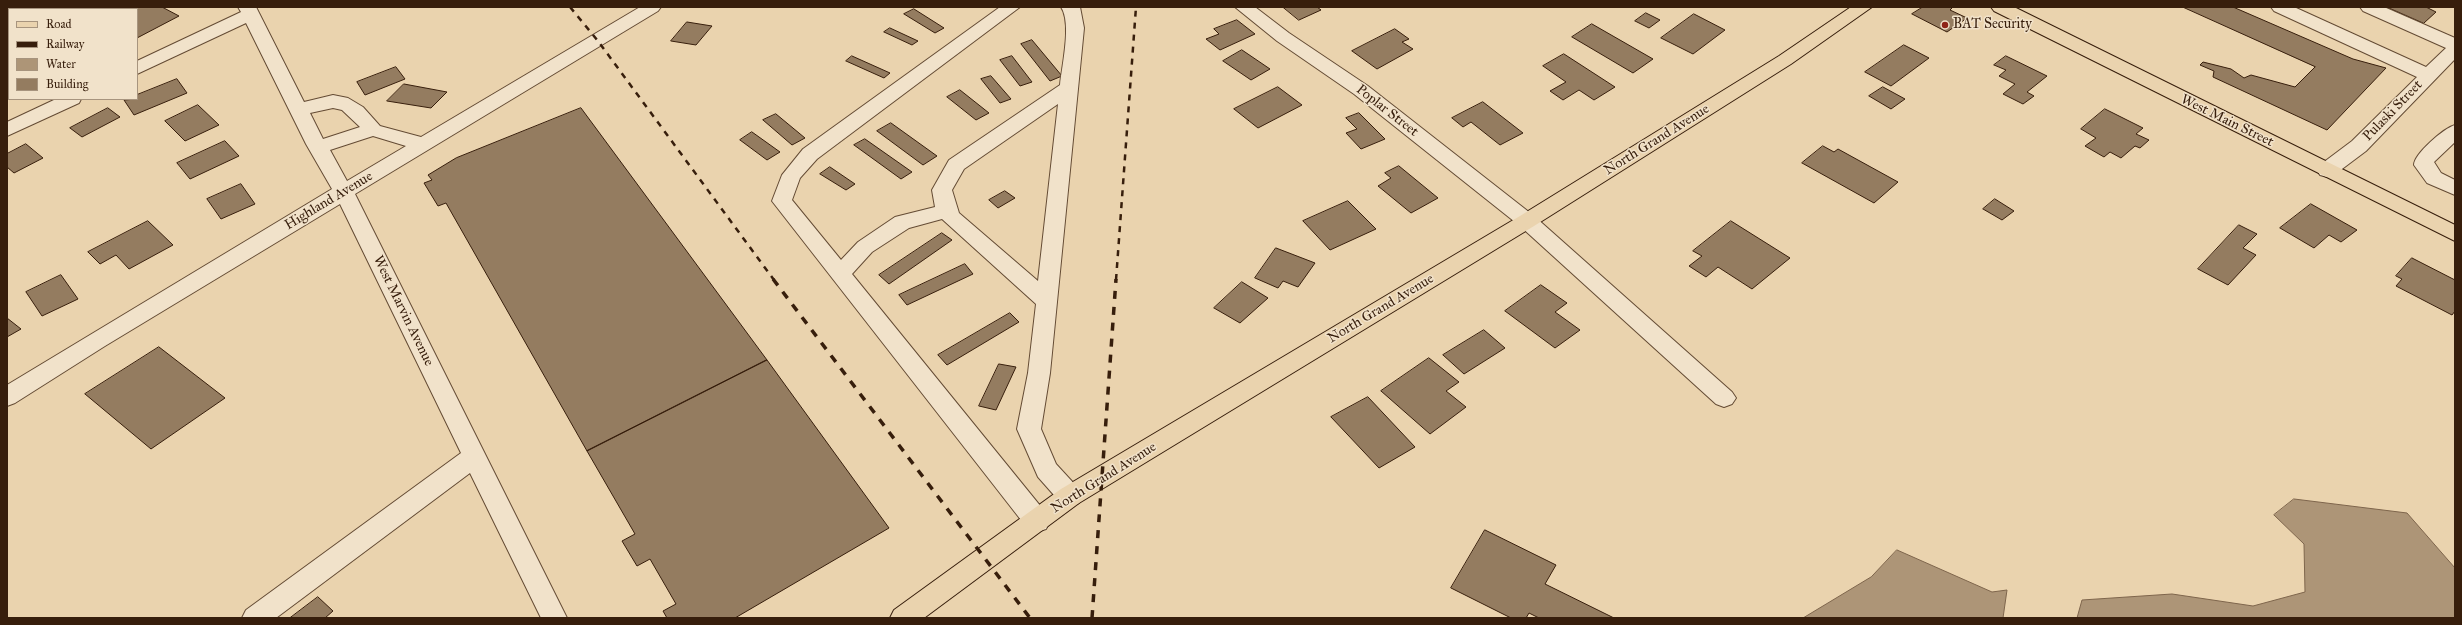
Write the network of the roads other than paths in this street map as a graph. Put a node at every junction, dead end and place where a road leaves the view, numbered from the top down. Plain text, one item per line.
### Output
1 (1011, 7) edge
2 (1070, 7) edge
3 (1244, 7) edge
4 (1863, 7) edge
5 (2000, 7) edge
6 (2280, 7) edge
7 (2369, 7) edge
8 (648, 8) edge
9 (249, 11) edge
10 (2307, 12) edge
11 (2454, 51) edge
12 (138, 67) edge
13 (2428, 75) junction
14 (1069, 86) junction
15 (70, 100) edge
16 (299, 110) junction
17 (7, 130) edge
18 (372, 130) junction
19 (2455, 131) edge
20 (423, 144) junction
21 (319, 147) junction
22 (2327, 170) junction
23 (2455, 188) edge
24 (344, 192) junction
25 (947, 211) junction
26 (1527, 221) junction
27 (2455, 234) edge
28 (840, 274) junction
29 (1047, 301) junction
30 (7, 397) edge
31 (1724, 398) dead end
32 (474, 457) junction
33 (1070, 496) junction
34 (1036, 521) junction
35 (255, 618) edge
36 (554, 618) edge
37 (903, 618) edge

1 - 28 street
2 - 14 street
3 - 26 street, Poplar Street
4 - 26 main road, North Grand Avenue
5 - 22 main road, West Main Street
6 - 10 street
7 - 11 street
8 - 20 street, Highland Avenue
9 - 12 street
9 - 16 street, West Marvin Avenue
10 - 13 street
11 - 13 street, Pulaski Street
13 - 22 street, Pulaski Street
14 - 25 street
14 - 29 street
15 - 17 street
16 - 18 street
16 - 21 street, West Marvin Avenue
18 - 20 street
18 - 21 street
19 - 23 street
20 - 24 street, Highland Avenue
21 - 24 street, West Marvin Avenue
22 - 27 main road, West Main Street
24 - 30 street, Highland Avenue
24 - 32 street, West Marvin Avenue
25 - 28 street
25 - 29 street
26 - 31 street, Poplar Street
26 - 33 main road, North Grand Avenue
28 - 34 street
29 - 33 street
32 - 35 street
32 - 36 street, West Marvin Avenue
33 - 34 main road, North Grand Avenue
34 - 37 main road, North Grand Avenue

